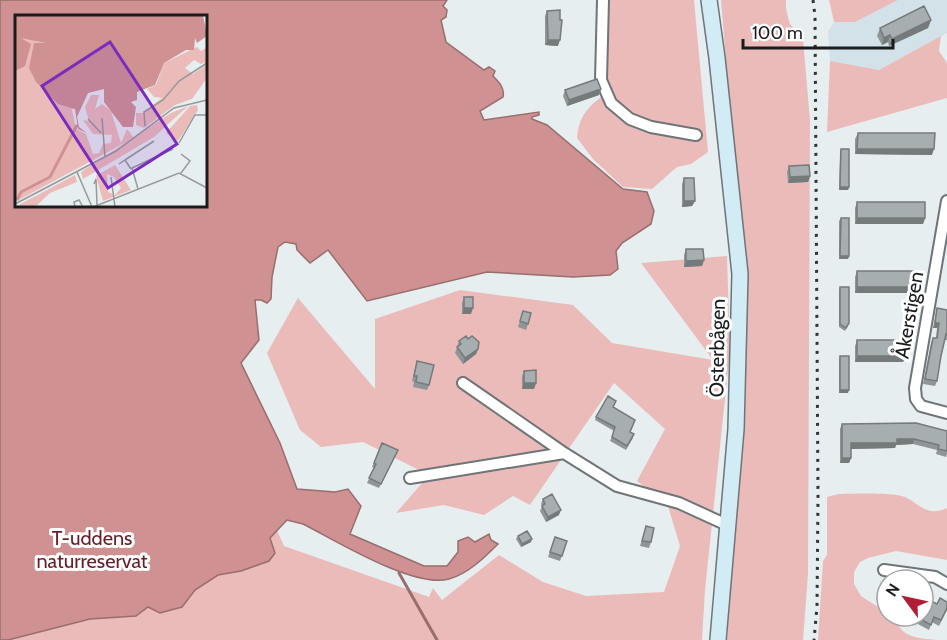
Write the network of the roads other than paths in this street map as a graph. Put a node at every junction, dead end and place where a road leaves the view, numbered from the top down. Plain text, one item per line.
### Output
1 (603, 0) edge
2 (709, 0) edge
3 (714, 0) edge
4 (717, 58) junction
5 (696, 135) dead end
6 (947, 201) edge
7 (463, 383) dead end
8 (947, 413) edge
9 (564, 453) junction
10 (410, 478) dead end
11 (727, 525) junction
12 (718, 640) edge

1 - 5 street
2 - 4 main road, Österbågen
3 - 4 main road, Österbågen
4 - 11 main road, Österbågen
6 - 8 street, Åkerstigen
7 - 9 street
9 - 10 street
9 - 11 street
11 - 12 main road, Österbågen

